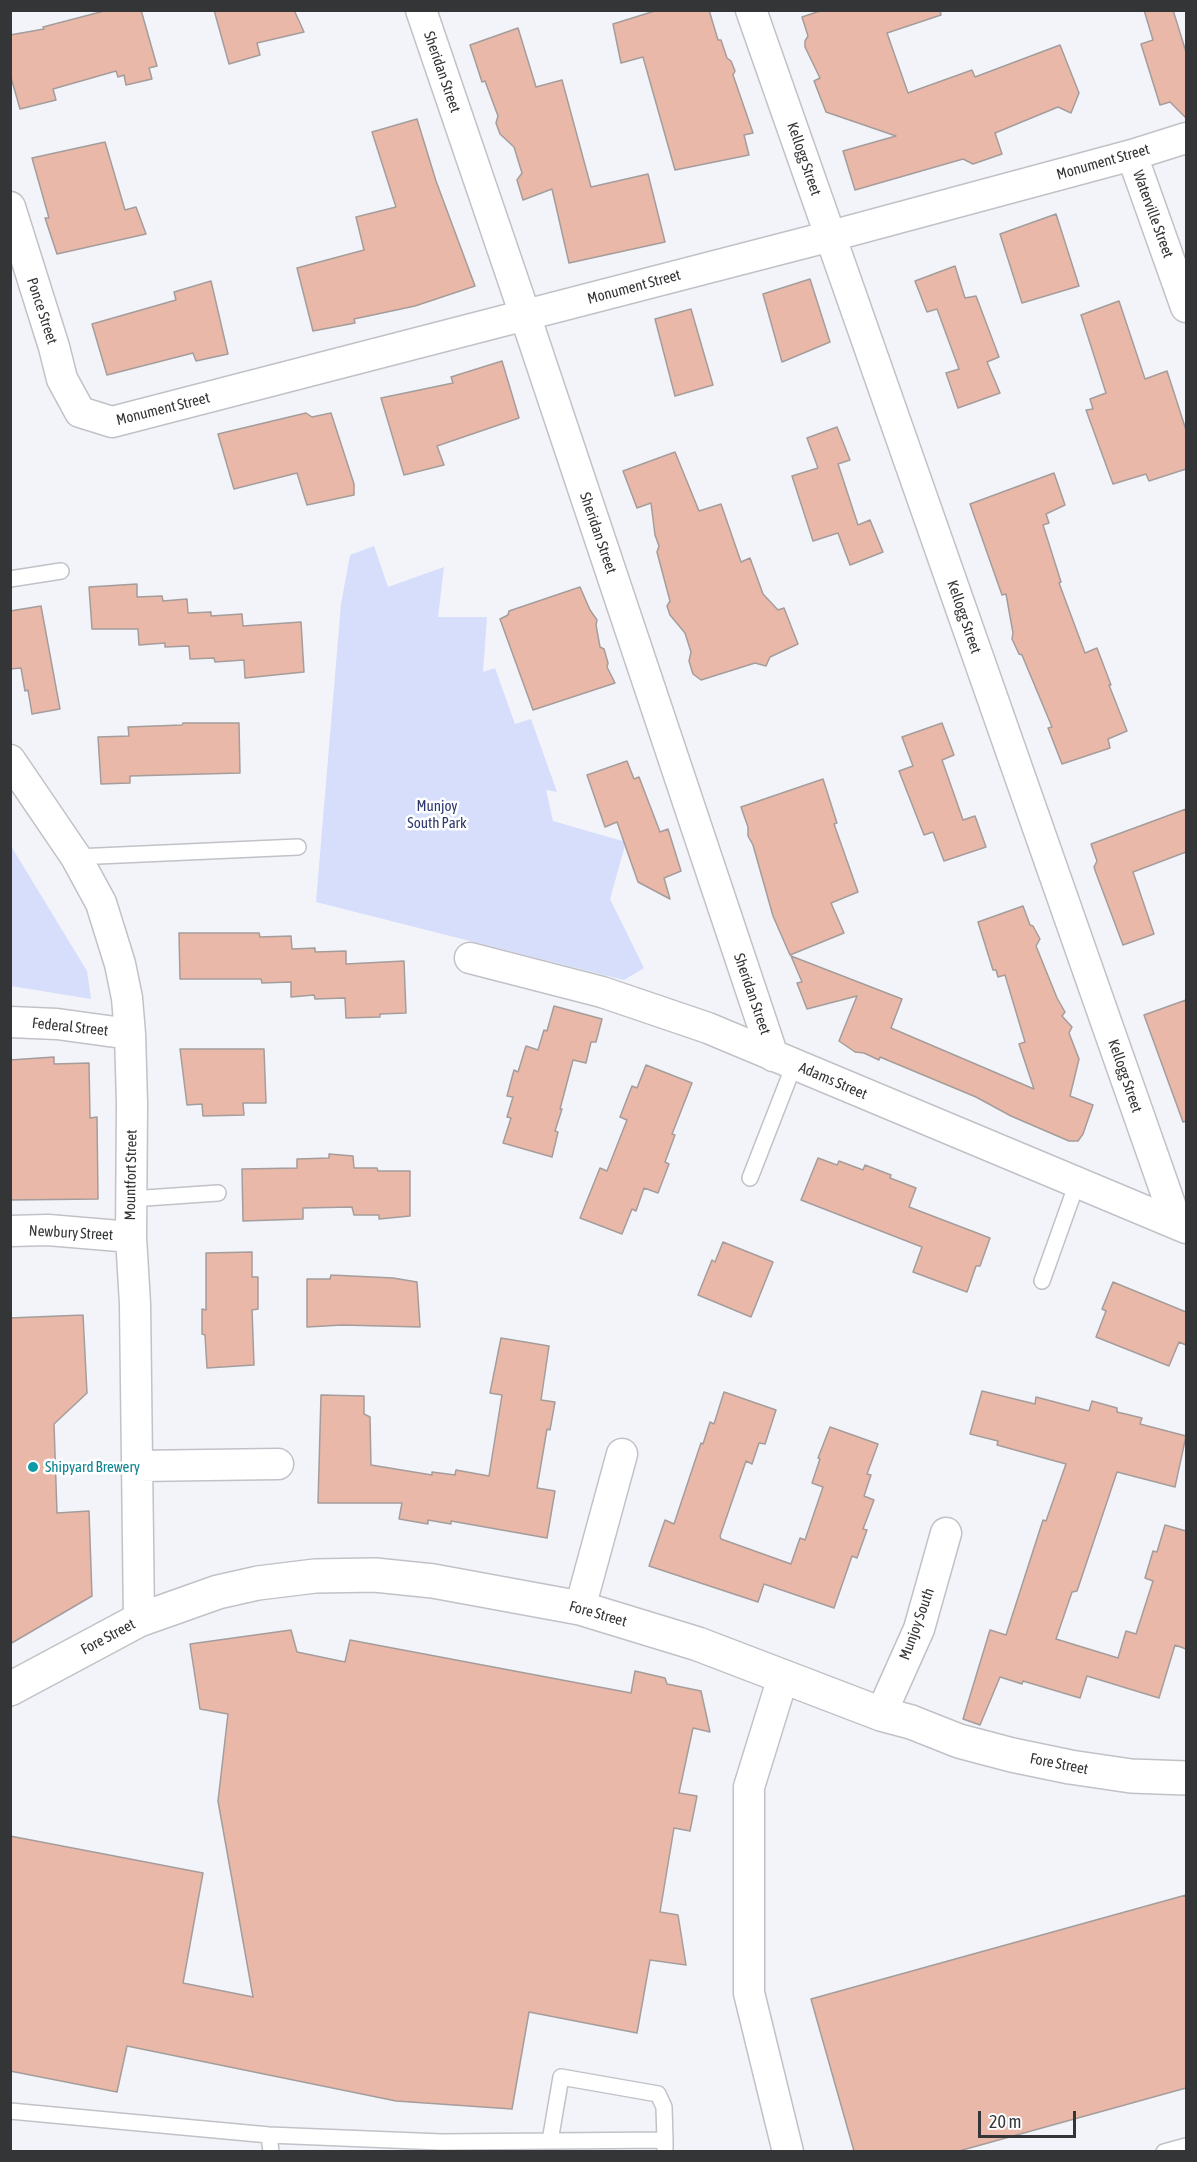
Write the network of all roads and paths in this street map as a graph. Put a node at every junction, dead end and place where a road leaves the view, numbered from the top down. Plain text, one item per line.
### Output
1 (421, 10) edge
2 (751, 10) edge
3 (1186, 138) edge
4 (1132, 155) junction
5 (10, 207) edge
6 (831, 236) junction
7 (1186, 307) edge
8 (525, 315) junction
9 (80, 412) joint
10 (61, 571) dead end
11 (10, 579) edge
12 (10, 760) edge
13 (298, 847) dead end
14 (76, 857) junction
15 (470, 958) dead end
16 (10, 1022) edge
17 (130, 1034) junction
18 (784, 1060) junction
19 (750, 1178) dead end
20 (1077, 1183) junction
21 (218, 1193) dead end
22 (131, 1199) junction
23 (1182, 1226) edge
24 (10, 1231) edge
25 (131, 1237) junction
26 (1042, 1281) dead end
27 (622, 1454) dead end
28 (278, 1464) dead end
29 (137, 1466) junction
30 (946, 1533) dead end
31 (580, 1608) junction
32 (140, 1620) junction
33 (783, 1677) junction
34 (10, 1689) edge
35 (881, 1714) junction
36 (1186, 1778) edge
37 (10, 2111) edge
38 (269, 2135) junction
39 (550, 2141) junction
40 (665, 2146) edge
41 (1186, 2146) edge
42 (271, 2151) edge
43 (788, 2151) edge
44 (1164, 2151) edge

1 - 8 street, Sheridan Street
2 - 6 street, Kellogg Street
3 - 4 street, Monument Street
4 - 6 street, Monument Street
4 - 7 street, Waterville Street
5 - 9 street, Ponce Street
6 - 8 street, Monument Street
6 - 23 street, Kellogg Street
8 - 9 street, Monument Street
8 - 18 street, Sheridan Street
10 - 11 lane
12 - 14 street, Mountfort Street
13 - 14 lane
14 - 17 street, Mountfort Street
15 - 18 street, Adams Street
16 - 17 street, Federal Street
17 - 22 street, Mountfort Street
18 - 19 lane
18 - 20 street, Adams Street
20 - 23 street, Adams Street
20 - 26 lane
21 - 22 lane
22 - 25 street, Mountfort Street
24 - 25 street, Newbury Street
25 - 29 street, Mountfort Street
27 - 31 street
28 - 29 street
29 - 32 street, Mountfort Street
30 - 35 street, Munjoy South
31 - 32 street, Fore Street
31 - 33 street, Fore Street
32 - 34 street, Fore Street
33 - 35 street, Fore Street
33 - 43 street
35 - 36 street, Fore Street
37 - 38 lane
38 - 39 lane
38 - 42 lane
39 - 40 lane
39 - 40 lane
41 - 44 lane

